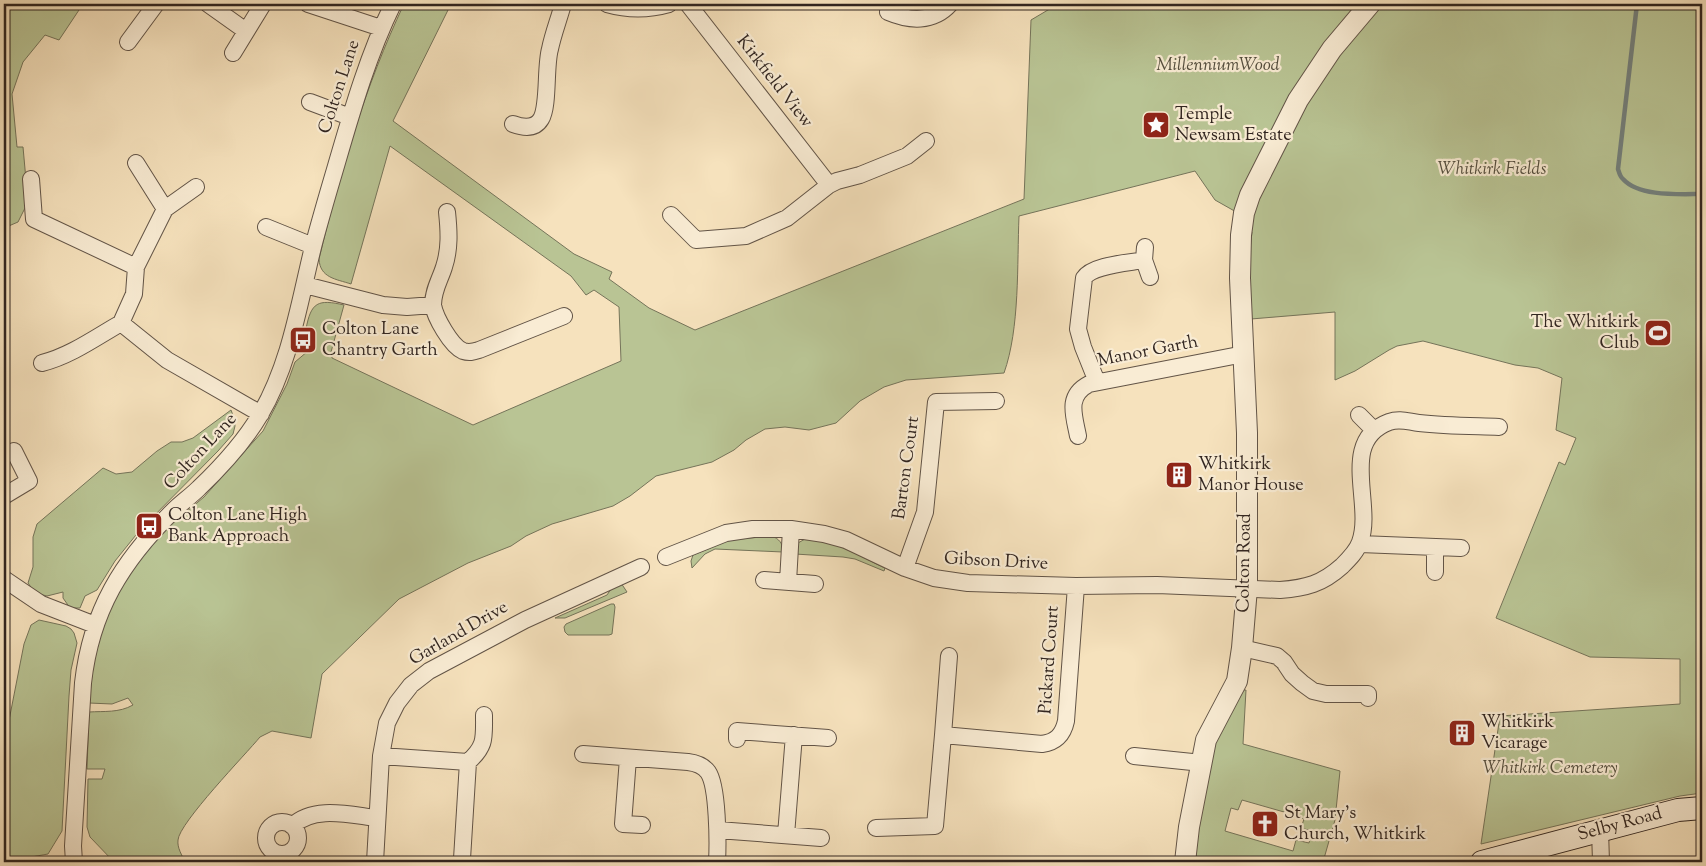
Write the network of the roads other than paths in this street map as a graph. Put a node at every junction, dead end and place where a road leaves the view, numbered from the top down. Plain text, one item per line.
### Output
1 (156, 4) edge
2 (208, 4) edge
3 (263, 4) edge
4 (308, 4) edge
5 (393, 4) edge
6 (563, 4) edge
7 (607, 4) edge
8 (669, 4) edge
9 (688, 4) edge
10 (950, 4) edge
11 (1370, 4) edge
12 (888, 12) dead end
13 (381, 28) junction
14 (246, 31) junction
15 (128, 42) dead end
16 (233, 53) dead end
17 (310, 102) dead end
18 (350, 117) junction
19 (513, 124) dead end
20 (926, 141) dead end
21 (136, 163) dead end
22 (31, 179) dead end
23 (829, 185) junction
24 (196, 187) dead end
25 (165, 209) junction
26 (447, 212) dead end
27 (671, 215) dead end
28 (266, 227) dead end
29 (313, 246) junction
30 (136, 267) junction
31 (1150, 276) dead end
32 (305, 285) junction
33 (433, 305) junction
34 (564, 316) dead end
35 (121, 324) junction
36 (1244, 354) junction
37 (42, 363) dead end
38 (1097, 382) junction
39 (996, 401) dead end
40 (261, 414) junction
41 (1358, 415) dead end
42 (1499, 427) dead end
43 (1374, 430) junction
44 (1078, 436) dead end
45 (14, 451) dead end
46 (4, 496) edge
47 (790, 529) junction
48 (1360, 544) junction
49 (1435, 547) junction
50 (1461, 548) dead end
51 (666, 557) dead end
52 (642, 567) dead end
53 (905, 568) junction
54 (1435, 572) dead end
55 (4, 579) edge
56 (764, 580) dead end
57 (788, 582) junction
58 (815, 584) dead end
59 (1076, 586) junction
60 (1247, 588) junction
61 (95, 625) junction
62 (1242, 648) junction
63 (949, 656) dead end
64 (1368, 698) dead end
65 (484, 715) dead end
66 (794, 735) junction
67 (942, 735) junction
68 (828, 738) dead end
69 (737, 739) dead end
70 (583, 754) dead end
71 (381, 756) junction
72 (1134, 756) dead end
73 (628, 758) junction
74 (468, 762) junction
75 (1202, 764) junction
76 (1702, 808) edge
77 (377, 818) junction
78 (292, 826) dead end
79 (642, 826) dead end
80 (876, 828) dead end
81 (718, 830) junction
82 (1600, 830) junction
83 (786, 835) junction
84 (821, 838) dead end
85 (462, 859) dead end
86 (74, 862) edge
87 (375, 862) edge
88 (717, 862) edge
89 (1185, 862) edge
90 (1482, 862) edge
91 (1601, 862) edge

1 - 15 street
2 - 14 street
3 - 14 street
4 - 13 street
5 - 13 street, Colton Lane
6 - 19 street
7 - 8 street
9 - 23 street, Kirkfield View
10 - 12 street
11 - 36 street, Colton Road
13 - 18 street, Colton Lane
14 - 16 street
17 - 18 street
18 - 29 street, Colton Lane
20 - 23 street
21 - 25 street
22 - 30 street
23 - 27 street
24 - 25 street
25 - 30 street
26 - 33 street
28 - 29 street
29 - 32 street, Colton Lane
30 - 35 street
31 - 38 street
32 - 33 street
32 - 40 street, Colton Lane
33 - 34 street
35 - 37 street
35 - 40 street
36 - 38 street, Manor Garth
36 - 60 street, Colton Road
38 - 44 street, Manor Garth
39 - 53 street, Barton Court
40 - 61 street, Colton Lane
41 - 43 street
42 - 43 street
43 - 48 street
45 - 46 street
47 - 51 street, Gibson Drive
47 - 53 street, Gibson Drive
47 - 57 street
48 - 49 street
48 - 60 street, Gibson Drive
49 - 50 street
49 - 54 street
52 - 71 street, Garland Drive
53 - 59 street, Gibson Drive
55 - 61 street
56 - 57 street
57 - 58 street
59 - 60 street, Gibson Drive
59 - 67 street, Pickard Court
60 - 62 street, Colton Road
61 - 86 street, Colton Lane
62 - 64 street
62 - 75 street, Colton Road
63 - 67 street
65 - 74 street
66 - 68 street
66 - 69 street
66 - 83 street
67 - 80 street
70 - 73 street
71 - 74 street
71 - 77 street, Garland Drive
72 - 75 street
73 - 79 street
73 - 81 street
74 - 85 street
75 - 89 street, Colton Road
76 - 82 main road, Selby Road
77 - 78 street
77 - 87 street, Garland Drive
81 - 83 street
81 - 88 street
82 - 90 main road, Selby Road
82 - 91 street
83 - 84 street

